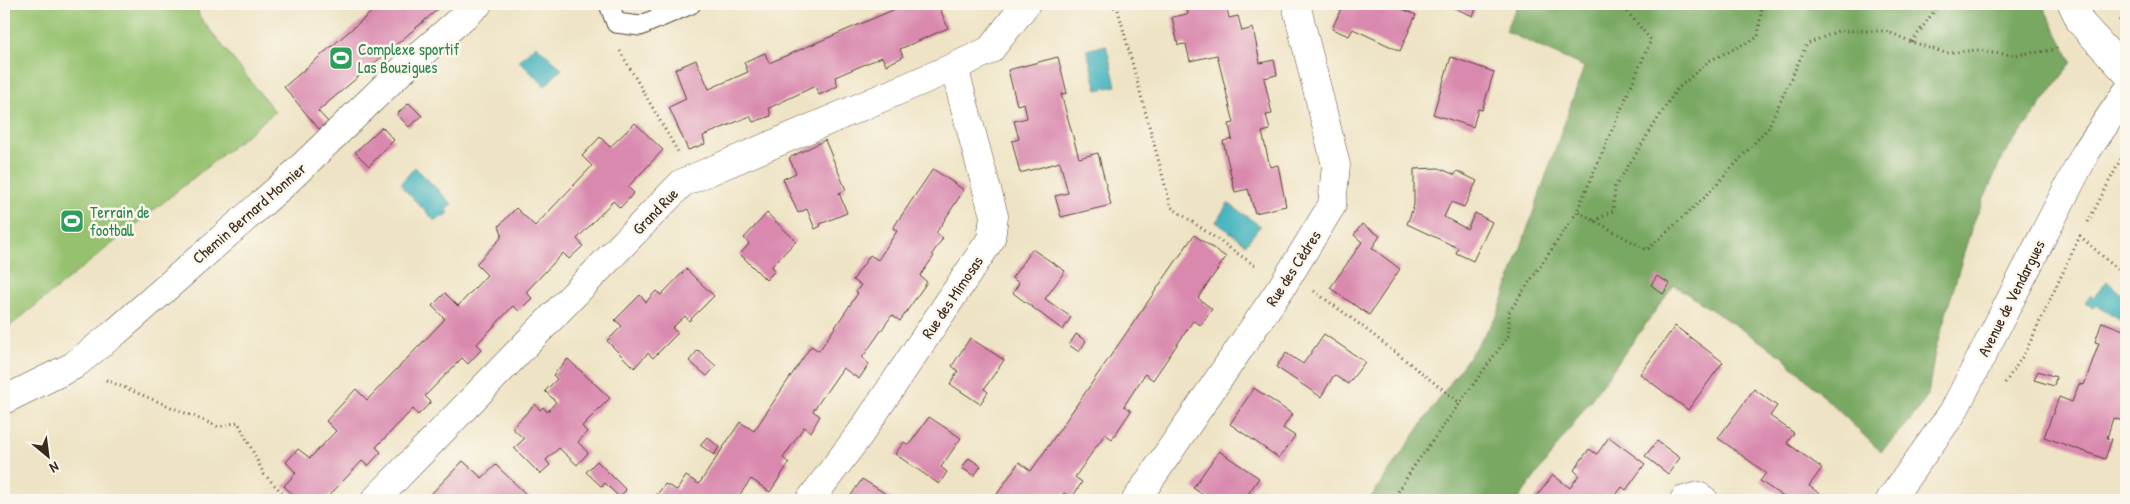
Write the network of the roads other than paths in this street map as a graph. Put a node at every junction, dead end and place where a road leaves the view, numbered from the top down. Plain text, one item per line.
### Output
1 (478, 4) edge
2 (609, 4) edge
3 (691, 4) edge
4 (1026, 4) edge
5 (1296, 4) edge
6 (2072, 4) edge
7 (954, 67) junction
8 (2126, 72) edge
9 (2126, 93) edge
10 (4, 400) edge
11 (375, 500) edge
12 (810, 500) edge
13 (1136, 500) edge
14 (1684, 500) edge
15 (1704, 500) edge
16 (1890, 500) edge

1 - 10 street, Chemin Bernard Monnier
2 - 3 lane
4 - 7 street, Grand Rue
5 - 13 street, Rue des Cèdres
6 - 8 street
7 - 11 street, Grand Rue
7 - 12 street, Rue des Mimosas
9 - 16 street, Avenue de Vendargues
14 - 15 street

